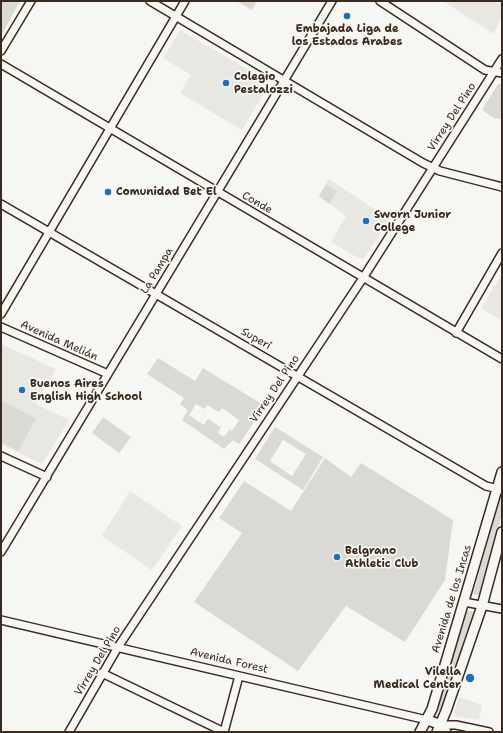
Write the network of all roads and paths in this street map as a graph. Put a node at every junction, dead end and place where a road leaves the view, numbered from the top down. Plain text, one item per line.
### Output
1 (31, 1) edge
2 (150, 1) edge
3 (185, 1) edge
4 (332, 1) edge
5 (380, 1) edge
6 (176, 16) junction
7 (1, 51) edge
8 (502, 59) edge
9 (1, 64) edge
10 (494, 72) junction
11 (502, 73) edge
12 (284, 79) junction
13 (110, 129) junction
14 (432, 168) junction
15 (502, 187) edge
16 (217, 192) junction
17 (1, 204) edge
18 (48, 232) junction
19 (502, 253) edge
20 (363, 278) junction
21 (156, 294) junction
22 (1, 314) edge
23 (1, 327) edge
24 (456, 332) junction
25 (502, 359) edge
26 (108, 374) junction
27 (298, 376) junction
28 (1, 456) edge
29 (502, 472) edge
30 (47, 477) junction
31 (499, 490) edge
32 (502, 532) edge
33 (1, 552) edge
34 (464, 602) junction
35 (482, 606) junction
36 (502, 609) edge
37 (1, 620) edge
38 (118, 647) junction
39 (102, 673) junction
40 (239, 676) junction
41 (427, 720) junction
42 (442, 730) edge
43 (471, 730) edge
44 (69, 732) edge
45 (224, 732) edge
46 (420, 732) edge
47 (489, 732) edge

1 - 7 street
2 - 6 street
3 - 6 street
4 - 12 street, La Pampa
5 - 10 street
6 - 12 street
6 - 13 street
8 - 10 street, Virrey Del Pino
9 - 13 street, Conde
10 - 11 street
10 - 14 street, Virrey Del Pino
12 - 14 street
12 - 16 street, La Pampa
13 - 16 street, Conde
13 - 18 street
14 - 15 street
14 - 20 street, Virrey Del Pino
16 - 20 street, Conde
16 - 21 street, La Pampa
17 - 18 street, Superí
18 - 21 street, Superí
18 - 22 street
19 - 24 street
20 - 24 street, Conde
20 - 27 street, Virrey Del Pino
21 - 26 street, La Pampa
21 - 27 street, Superí
23 - 26 street, Avenida Melián
24 - 25 street, Conde
26 - 30 street, La Pampa
27 - 31 street, Superí
27 - 38 street, Virrey Del Pino
28 - 30 street
29 - 31 main road, Avenida de los Incas
30 - 33 street, La Pampa
31 - 34 main road, Avenida de los Incas
32 - 35 main road
34 - 35 street
34 - 41 main road, Avenida de los Incas
35 - 36 street
35 - 42 main road
37 - 38 street, Avenida Forest
38 - 39 street, Virrey Del Pino
38 - 40 street, Avenida Forest
39 - 44 street, Virrey Del Pino
39 - 45 street
40 - 41 street, Avenida Forest
40 - 45 street
41 - 42 main road, Avenida Forest
41 - 46 main road, Avenida de los Incas
42 - 43 street
43 - 47 street

